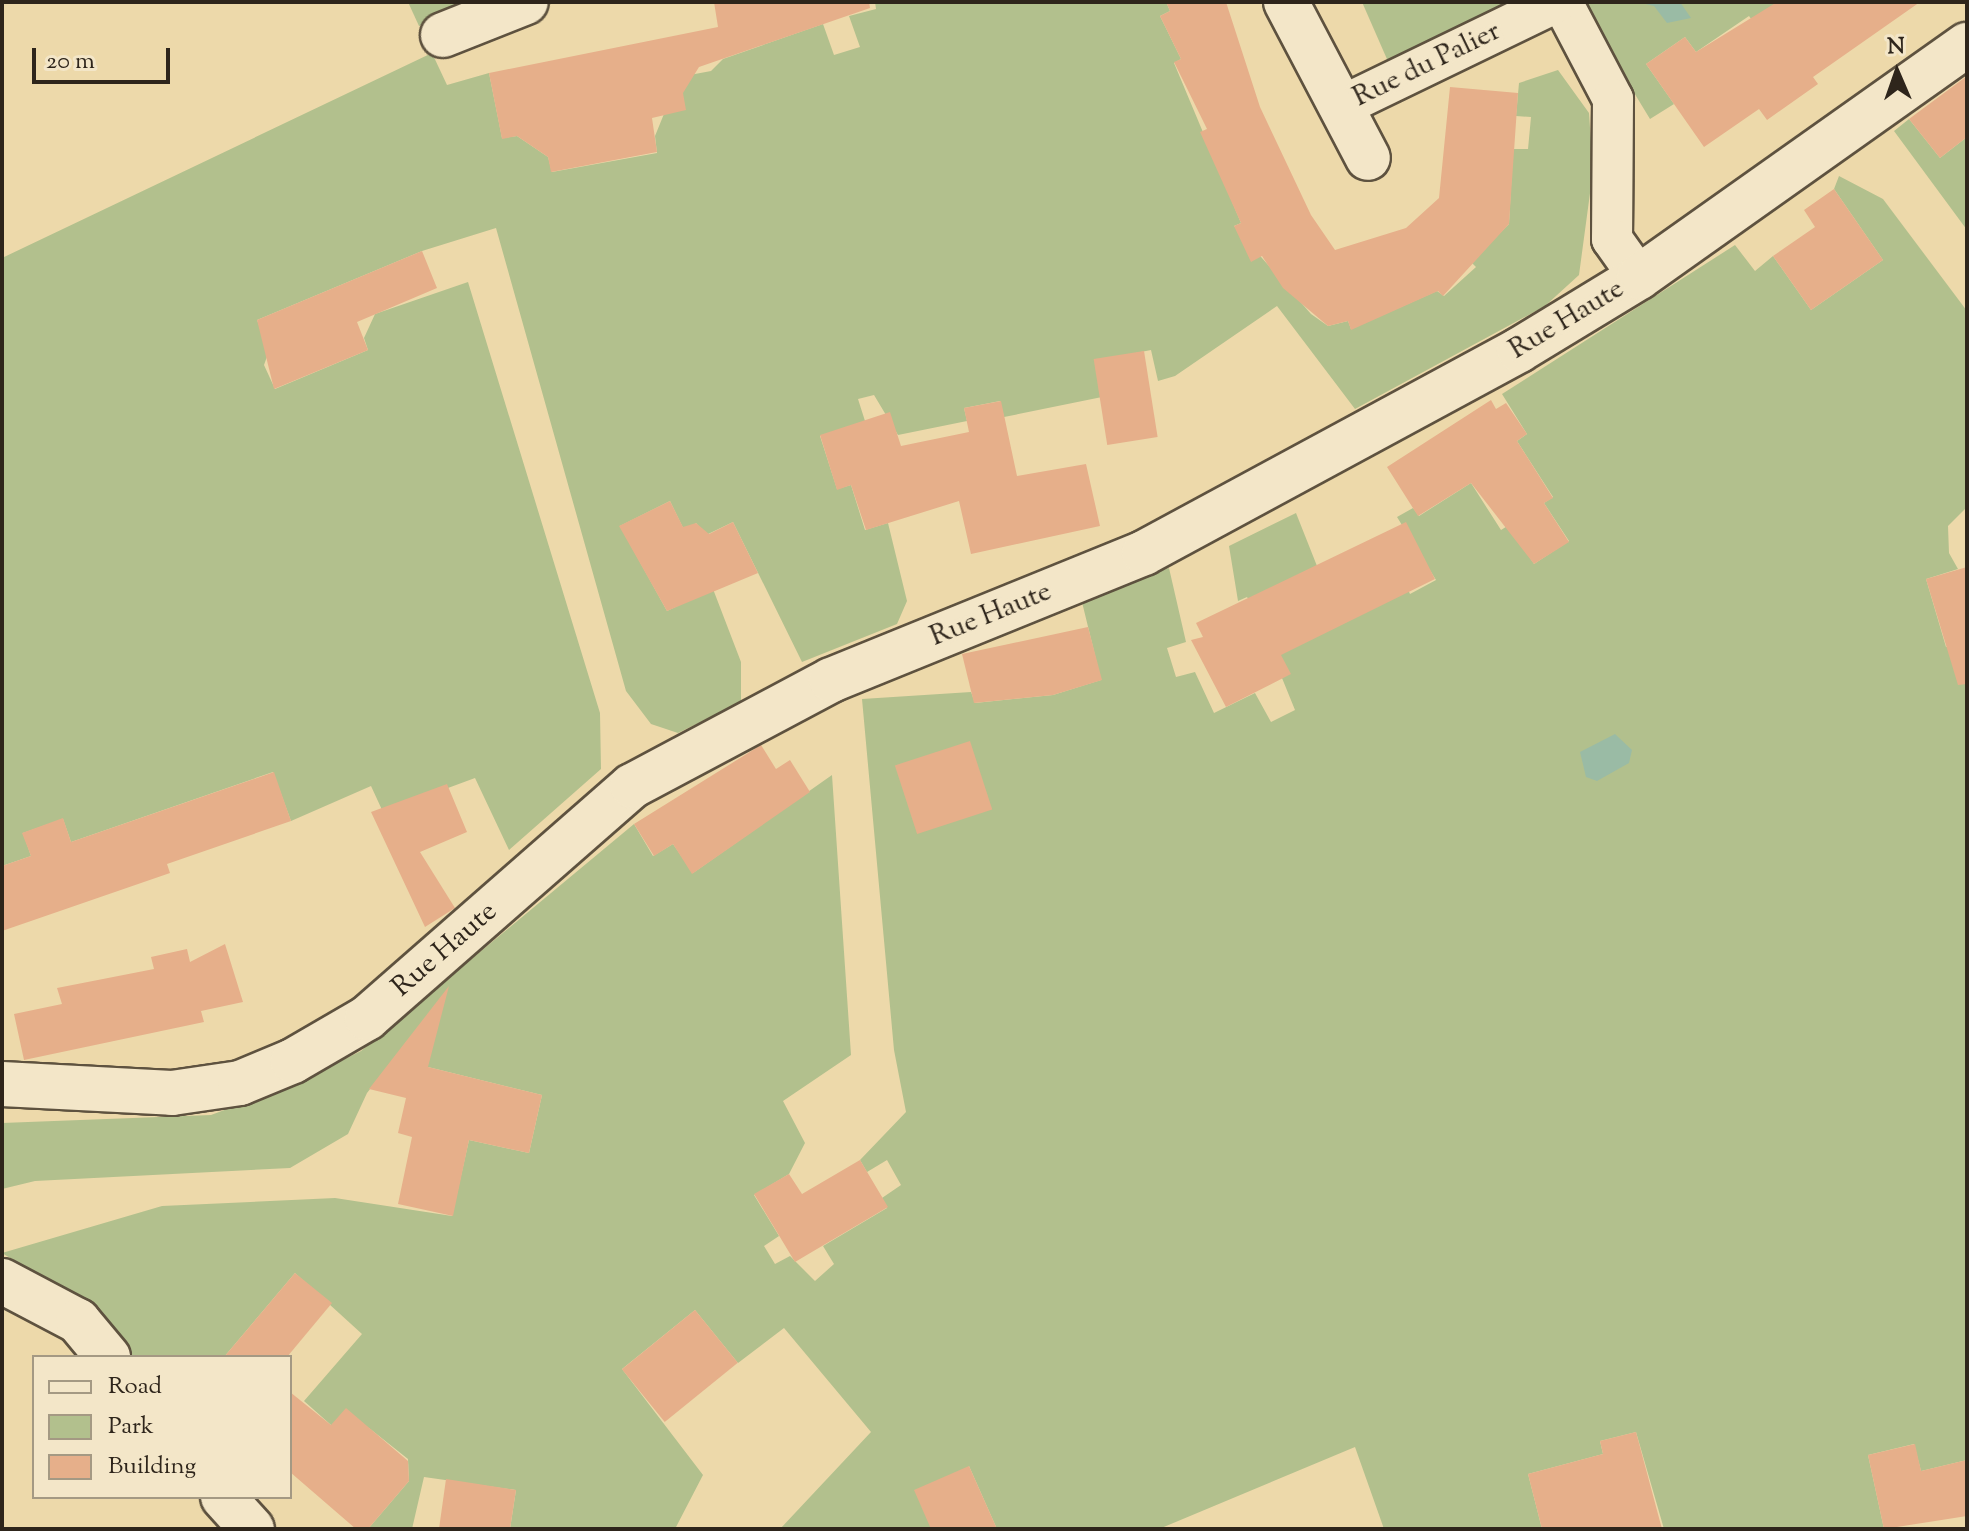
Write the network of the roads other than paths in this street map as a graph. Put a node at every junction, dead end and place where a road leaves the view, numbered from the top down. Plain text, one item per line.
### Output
1 (526, 2) edge
2 (1286, 2) edge
3 (1560, 2) edge
4 (443, 35) dead end
5 (1967, 45) edge
6 (1340, 107) junction
7 (1368, 158) dead end
8 (1639, 277) junction
9 (2, 1084) edge
10 (2, 1281) edge
11 (106, 1355) edge
12 (225, 1499) edge
13 (252, 1529) edge

1 - 4 street
2 - 6 street, Rue du Palier
3 - 6 street, Rue du Palier
3 - 8 street
5 - 8 street, Rue Haute
6 - 7 street, Rue du Palier
8 - 9 street, Rue Haute
10 - 11 street
12 - 13 street

